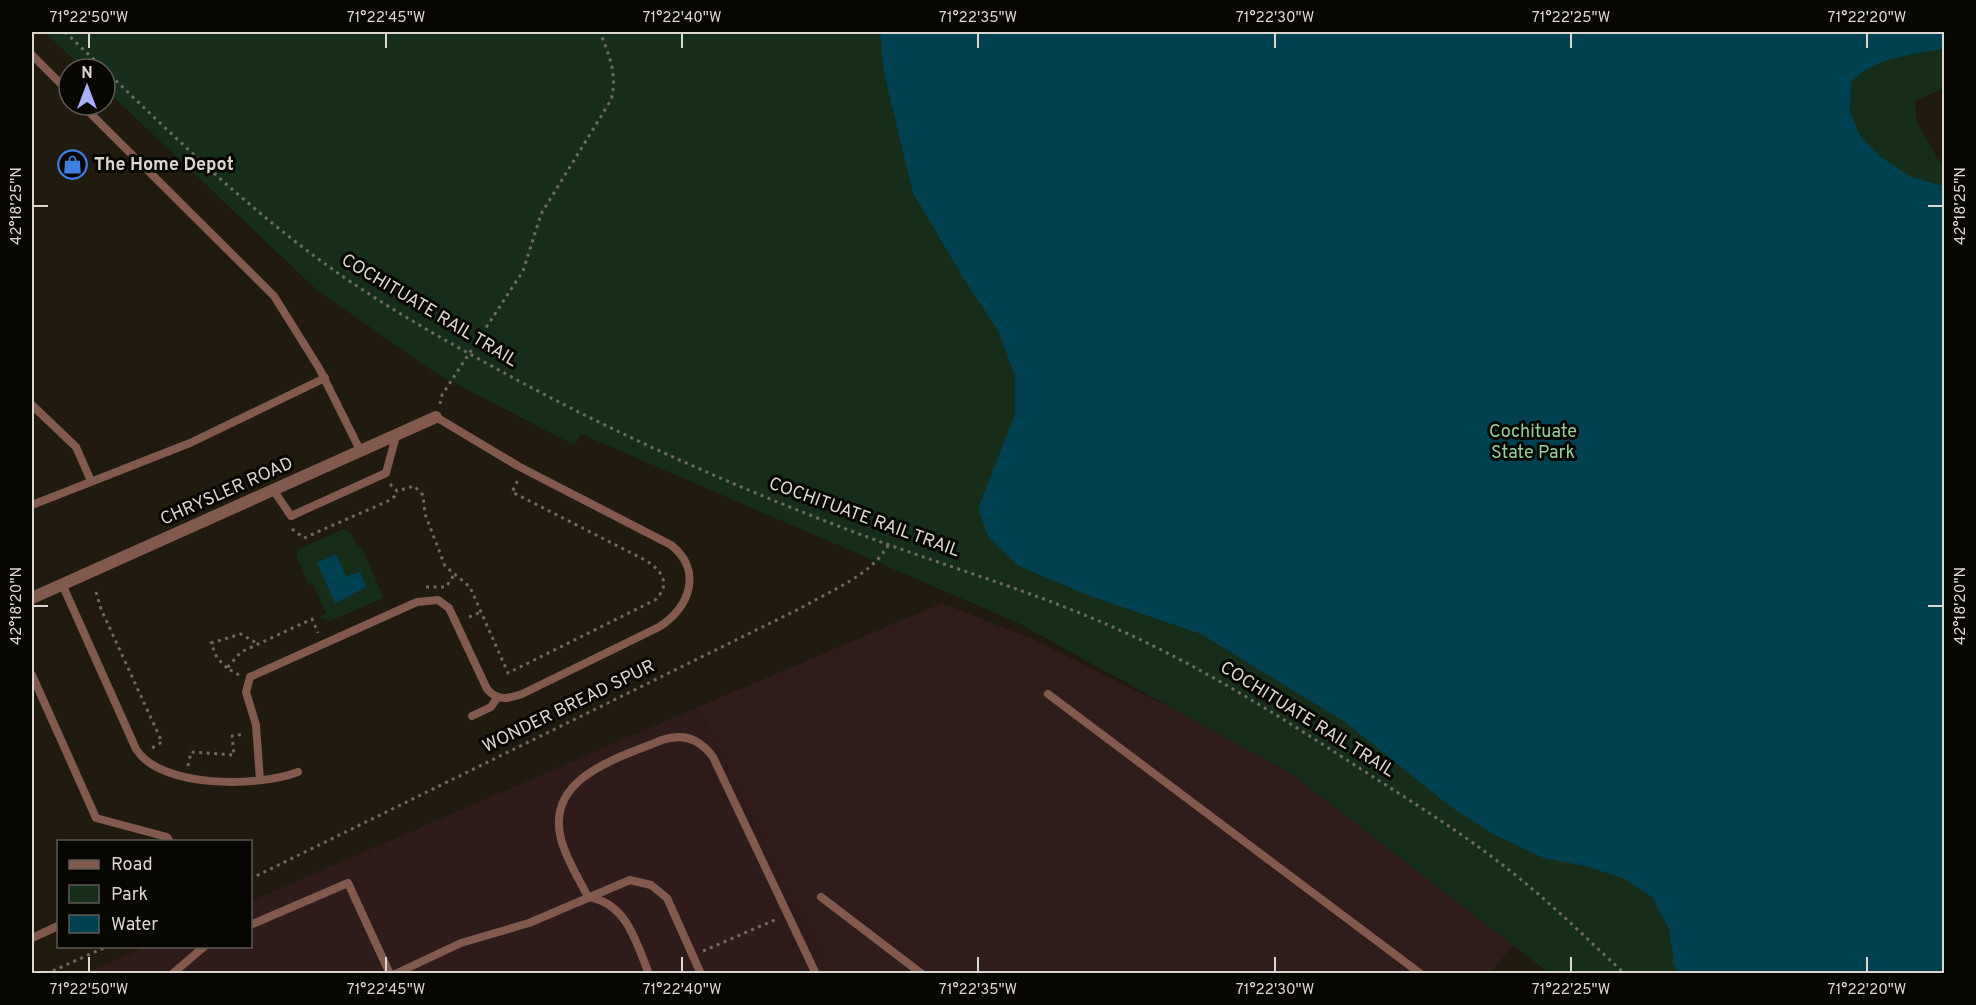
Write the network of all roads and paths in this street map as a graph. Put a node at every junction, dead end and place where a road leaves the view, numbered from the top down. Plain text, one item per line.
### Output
1 (65, 32) edge
2 (600, 32) edge
3 (32, 55) edge
4 (91, 57) edge
5 (57, 81) edge
6 (117, 82) edge
7 (94, 117) edge
8 (470, 354) junction
9 (325, 378) junction
10 (32, 405) edge
11 (39, 412) junction
12 (436, 417) junction
13 (32, 420) edge
14 (396, 436) junction
15 (361, 452) junction
16 (393, 480) dead end
17 (518, 480) dead end
18 (91, 481) junction
19 (274, 491) junction
20 (397, 491) junction
21 (32, 505) edge
22 (287, 525) dead end
23 (889, 544) junction
24 (62, 584) junction
25 (32, 598) edge
26 (481, 612) junction
27 (469, 617) dead end
28 (258, 644) dead end
29 (227, 668) dead end
30 (32, 675) edge
31 (1048, 694) dead end
32 (497, 698) junction
33 (472, 716) dead end
34 (298, 772) dead end
35 (260, 780) junction
36 (169, 840) edge
37 (252, 878) edge
38 (588, 897) junction
39 (821, 897) dead end
40 (789, 914) junction
41 (252, 924) edge
42 (57, 926) edge
43 (32, 938) edge
44 (104, 948) edge
45 (203, 948) edge
46 (705, 959) dead end
47 (46, 974) edge
48 (172, 974) edge
49 (390, 974) edge
50 (395, 974) edge
51 (649, 974) edge
52 (701, 974) edge
53 (816, 974) edge
54 (922, 974) edge
55 (1421, 974) edge
56 (1625, 974) edge

1 - 4 path, COCHITUATE RAIL TRAIL
2 - 8 path
3 - 5 lane
6 - 8 path, COCHITUATE RAIL TRAIL
7 - 9 lane
8 - 12 path
8 - 23 path, COCHITUATE RAIL TRAIL
9 - 15 lane
9 - 18 lane
10 - 11 lane
11 - 13 lane
11 - 18 lane
12 - 14 street, CHRYSLER ROAD
12 - 32 lane
14 - 15 street, CHRYSLER ROAD
14 - 19 lane
15 - 19 street, CHRYSLER ROAD
16 - 20 path
17 - 26 path
18 - 21 lane
19 - 24 street, CHRYSLER ROAD
20 - 22 path
20 - 26 path
23 - 37 path, WONDER BREAD SPUR
23 - 56 path, COCHITUATE RAIL TRAIL
24 - 25 street, CHRYSLER ROAD
24 - 35 lane
26 - 27 path
28 - 29 path
30 - 36 lane
31 - 55 lane
32 - 33 lane
32 - 35 lane
34 - 35 lane
38 - 40 lane
38 - 50 lane
38 - 51 lane
38 - 52 lane
39 - 54 lane
40 - 46 path
40 - 53 lane
41 - 49 lane
42 - 43 lane
44 - 47 path
45 - 48 lane

